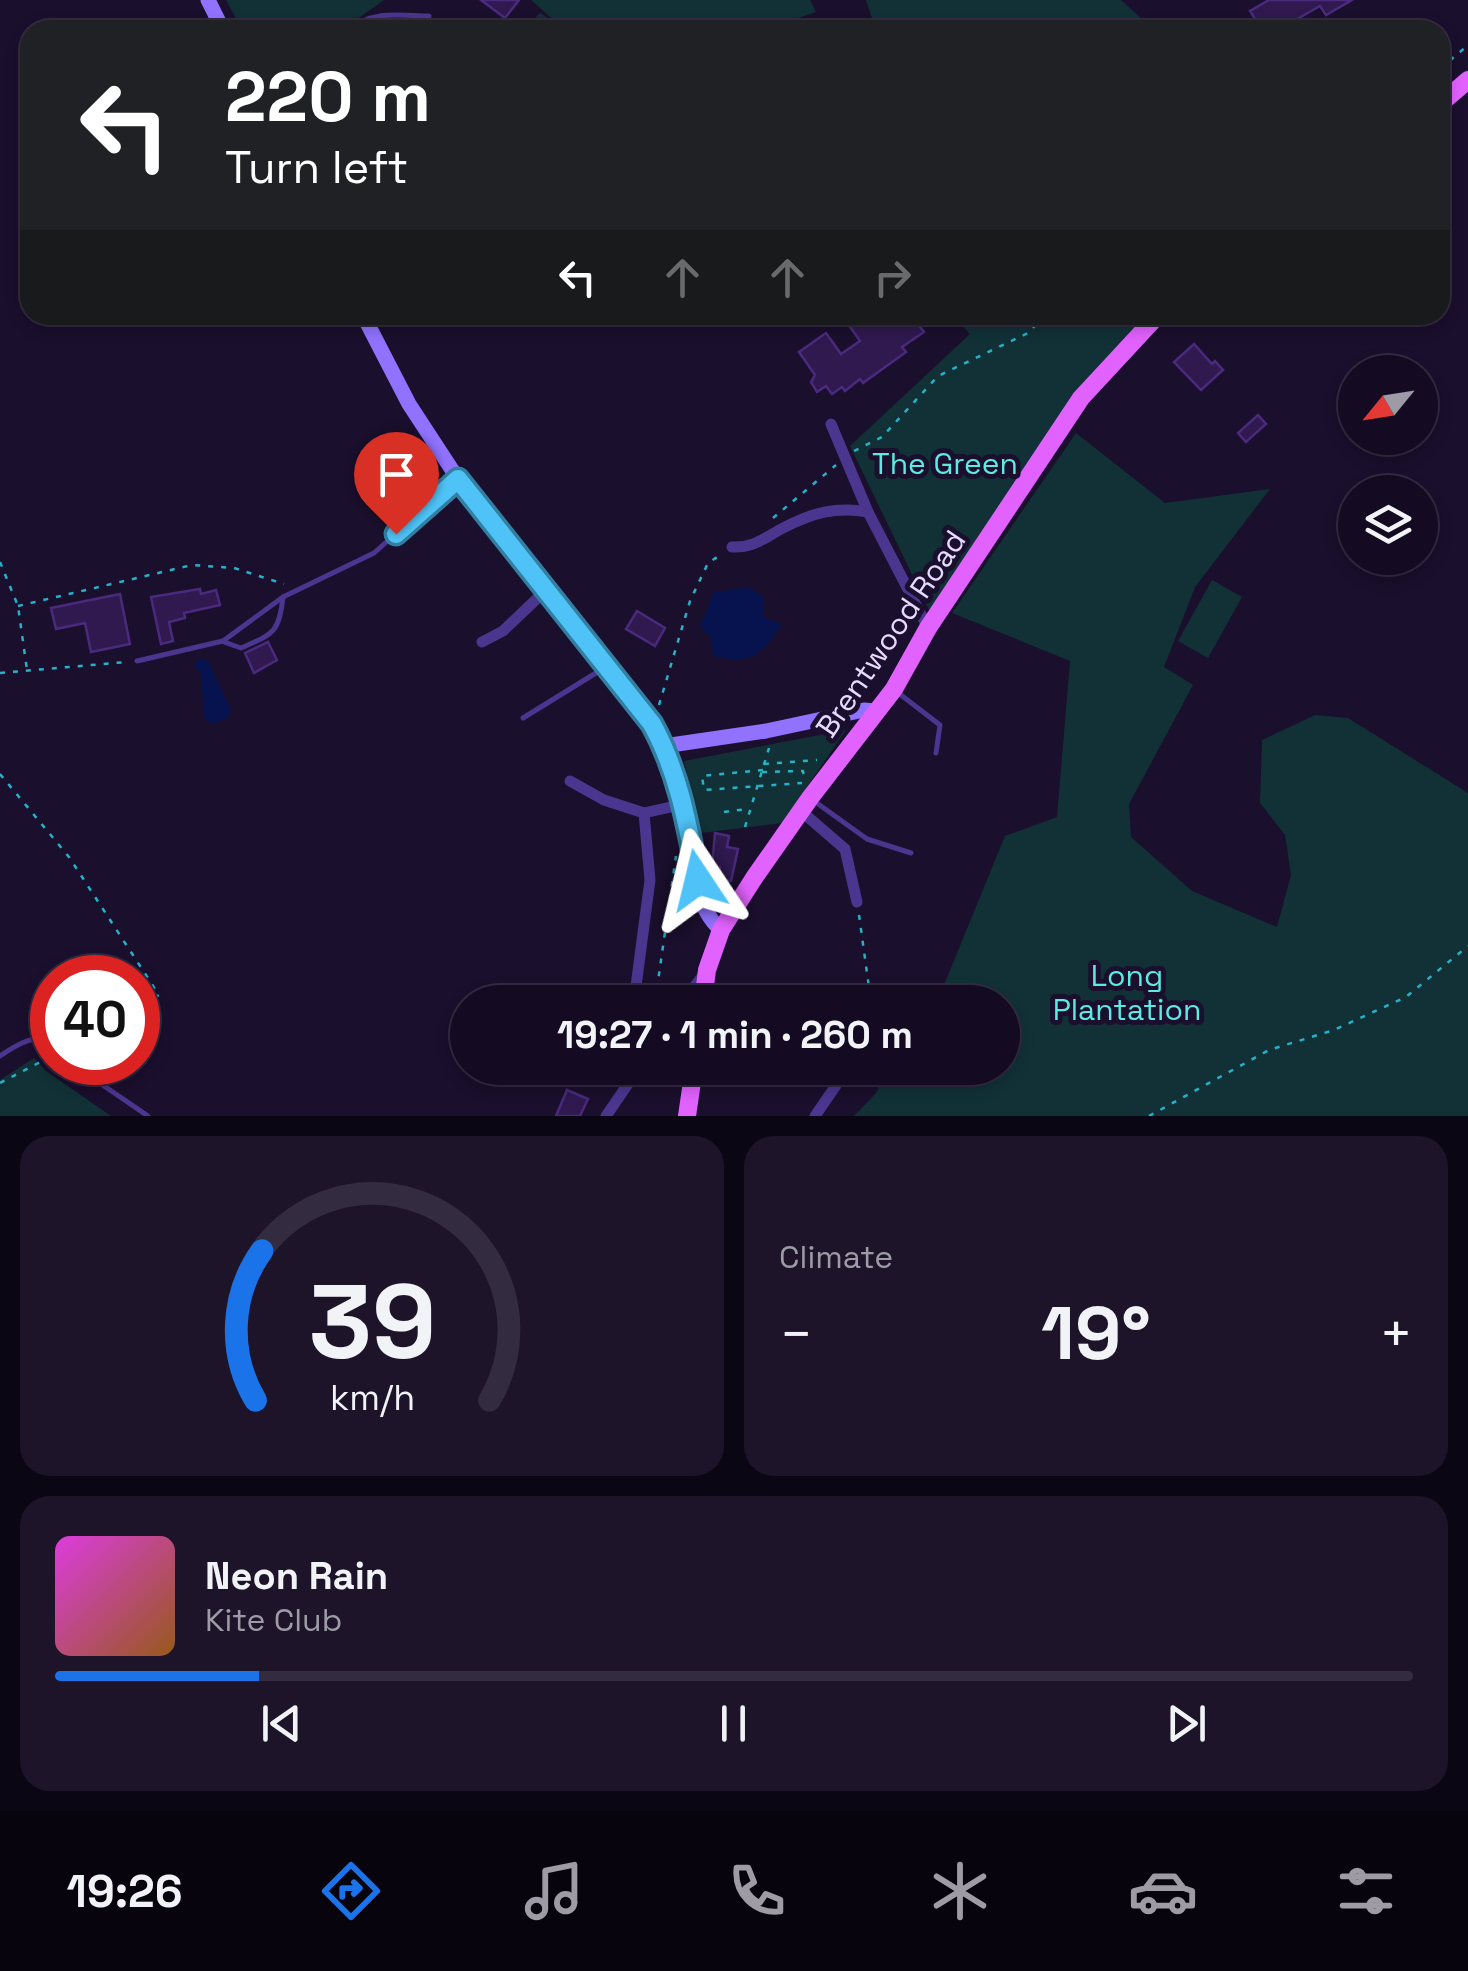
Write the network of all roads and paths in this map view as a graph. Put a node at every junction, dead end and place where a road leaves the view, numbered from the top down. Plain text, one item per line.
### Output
1 (429, 16) dead end
2 (365, 20) edge
3 (368, 325) edge
4 (1035, 325) edge
5 (1149, 325) edge
6 (831, 424) dead end
7 (844, 456) junction
8 (458, 479) junction
9 (868, 512) junction
10 (771, 520) dead end
11 (732, 547) joint
12 (0, 562) edge
13 (298, 590) junction
14 (546, 590) junction
15 (283, 597) junction
16 (18, 606) junction
17 (928, 628) junction
18 (223, 642) junction
19 (482, 642) dead end
20 (137, 661) joint
21 (606, 666) junction
22 (0, 672) edge
23 (27, 672) junction
24 (894, 690) junction
25 (876, 710) junction
26 (524, 718) dead end
27 (652, 724) junction
28 (766, 732) junction
29 (664, 746) junction
30 (936, 753) dead end
31 (817, 760) dead end
32 (764, 764) junction
33 (762, 771) junction
34 (0, 774) edge
35 (570, 781) dead end
36 (758, 785) junction
37 (684, 804) junction
38 (806, 804) junction
39 (750, 809) junction
40 (724, 812) dead end
41 (644, 813) junction
42 (688, 826) junction
43 (745, 827) dead end
44 (911, 853) dead end
45 (857, 902) joint
46 (720, 930) junction
47 (1468, 946) edge
48 (133, 955) edge
49 (707, 970) junction
50 (636, 985) edge
51 (657, 985) edge
52 (696, 985) edge
53 (705, 985) edge
54 (869, 985) edge
55 (30, 1040) edge
56 (0, 1056) edge
57 (30, 1065) edge
58 (0, 1083) edge
59 (103, 1085) edge
60 (627, 1085) edge
61 (692, 1085) edge
62 (836, 1085) edge
63 (148, 1116) edge
64 (606, 1116) edge
65 (687, 1116) edge
66 (815, 1116) edge
67 (1149, 1116) edge

1 - 2 lane
3 - 8 street
4 - 7 path
5 - 17 main road, Brentwood Road
6 - 7 street
7 - 9 street
7 - 10 path
8 - 13 lane
8 - 14 street
9 - 11 street
9 - 17 street
11 - 27 path
12 - 16 path
13 - 15 lane
13 - 16 path
14 - 19 street
14 - 21 street
15 - 18 lane
15 - 18 lane
16 - 23 path
17 - 24 main road, Brentwood Road
18 - 20 lane
20 - 23 path
21 - 26 lane
21 - 27 street
22 - 23 path
24 - 25 main road, Brentwood Road
24 - 30 lane
25 - 28 street
25 - 38 main road, Brentwood Road
27 - 29 street
28 - 29 street
28 - 32 path
29 - 37 street
31 - 32 path
32 - 33 path
33 - 36 path
33 - 36 path
33 - 36 path
34 - 48 path
35 - 41 street
36 - 39 path
37 - 41 street
37 - 42 street
38 - 44 lane
38 - 45 street
38 - 46 main road, Brentwood Road
39 - 40 path
39 - 43 path
41 - 50 street
42 - 46 street
42 - 51 path
45 - 54 path
46 - 49 main road, Brentwood Road
47 - 67 path
49 - 52 street
49 - 53 main road, Brentwood Road
55 - 56 lane
57 - 58 path
59 - 63 lane
60 - 64 street
61 - 65 main road
62 - 66 street

